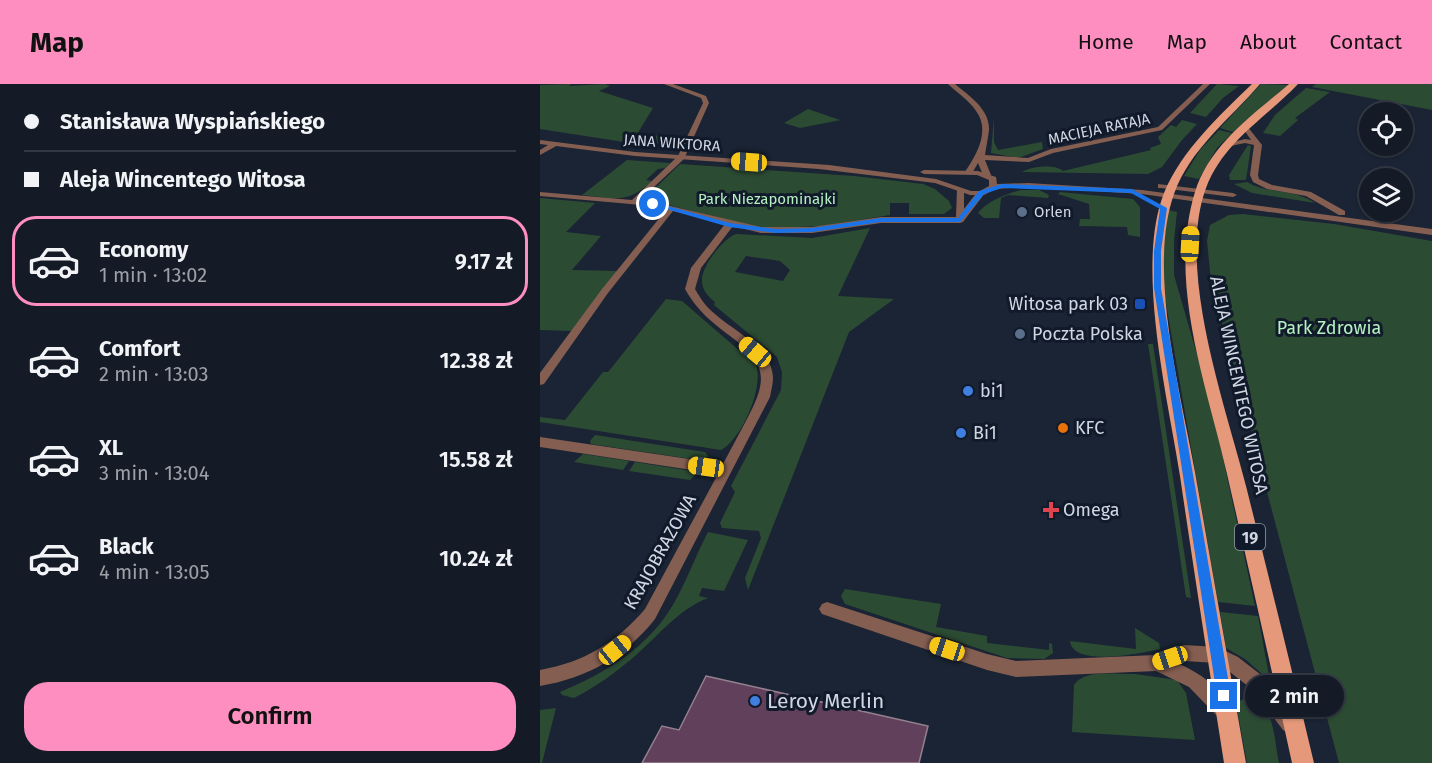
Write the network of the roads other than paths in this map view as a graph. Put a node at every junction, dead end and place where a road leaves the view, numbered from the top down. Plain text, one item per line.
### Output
1 (667, 84) edge
2 (951, 84) edge
3 (1208, 84) edge
4 (1256, 84) edge
5 (1294, 84) edge
6 (1245, 127) junction
7 (540, 142) edge
8 (1257, 143) junction
9 (556, 144) junction
10 (1226, 145) junction
11 (540, 153) edge
12 (681, 157) junction
13 (979, 157) junction
14 (822, 167) junction
15 (966, 173) junction
16 (988, 175) junction
17 (993, 187) junction
18 (957, 188) junction
19 (1132, 191) junction
20 (981, 193) junction
21 (540, 194) edge
22 (1200, 194) junction
23 (1167, 196) junction
24 (634, 202) junction
25 (670, 209) junction
26 (1342, 213) junction
27 (960, 220) junction
28 (729, 225) junction
29 (1432, 232) edge
30 (540, 381) edge
31 (540, 442) edge
32 (726, 470) junction
33 (827, 609) dead end
34 (1217, 655) junction
35 (1156, 663) junction
36 (540, 678) edge
37 (1227, 716) junction
38 (1297, 735) junction
39 (1235, 763) edge
40 (1303, 763) edge

1 - 12 street
2 - 13 street
3 - 13 street, MACIEJA RATAJA
4 - 23 main road
5 - 6 main road, ALEJA WINCENTEGO WITOSA / 19
6 - 8 street
6 - 10 main road, ALEJA WINCENTEGO WITOSA / 19
7 - 9 street, JANA WIKTORA
8 - 10 street
8 - 26 street
9 - 11 street
9 - 12 street, JANA WIKTORA
10 - 22 main road, ALEJA WINCENTEGO WITOSA / 19
12 - 14 street, JANA WIKTORA
12 - 24 street
13 - 15 street
13 - 16 street
14 - 15 street, JANA WIKTORA
14 - 18 street, JANA WIKTORA
15 - 16 street, JANA WIKTORA
15 - 18 street
16 - 17 street
16 - 23 street
17 - 19 street
17 - 20 street
18 - 20 street, JANA WIKTORA
18 - 27 street
19 - 23 street
19 - 23 street
20 - 27 street
21 - 24 street
22 - 23 street
22 - 26 street
22 - 29 street
22 - 38 main road, ALEJA WINCENTEGO WITOSA / 19
23 - 34 main road
24 - 25 street
25 - 28 street
25 - 30 street
26 - 29 street
27 - 28 street
28 - 32 street, KRAJOBRAZOWA
31 - 32 street
32 - 36 street, KRAJOBRAZOWA
33 - 35 street
34 - 35 street
34 - 37 main road
34 - 38 street
35 - 37 street
37 - 39 main road
38 - 40 main road, ALEJA WINCENTEGO WITOSA / 19

